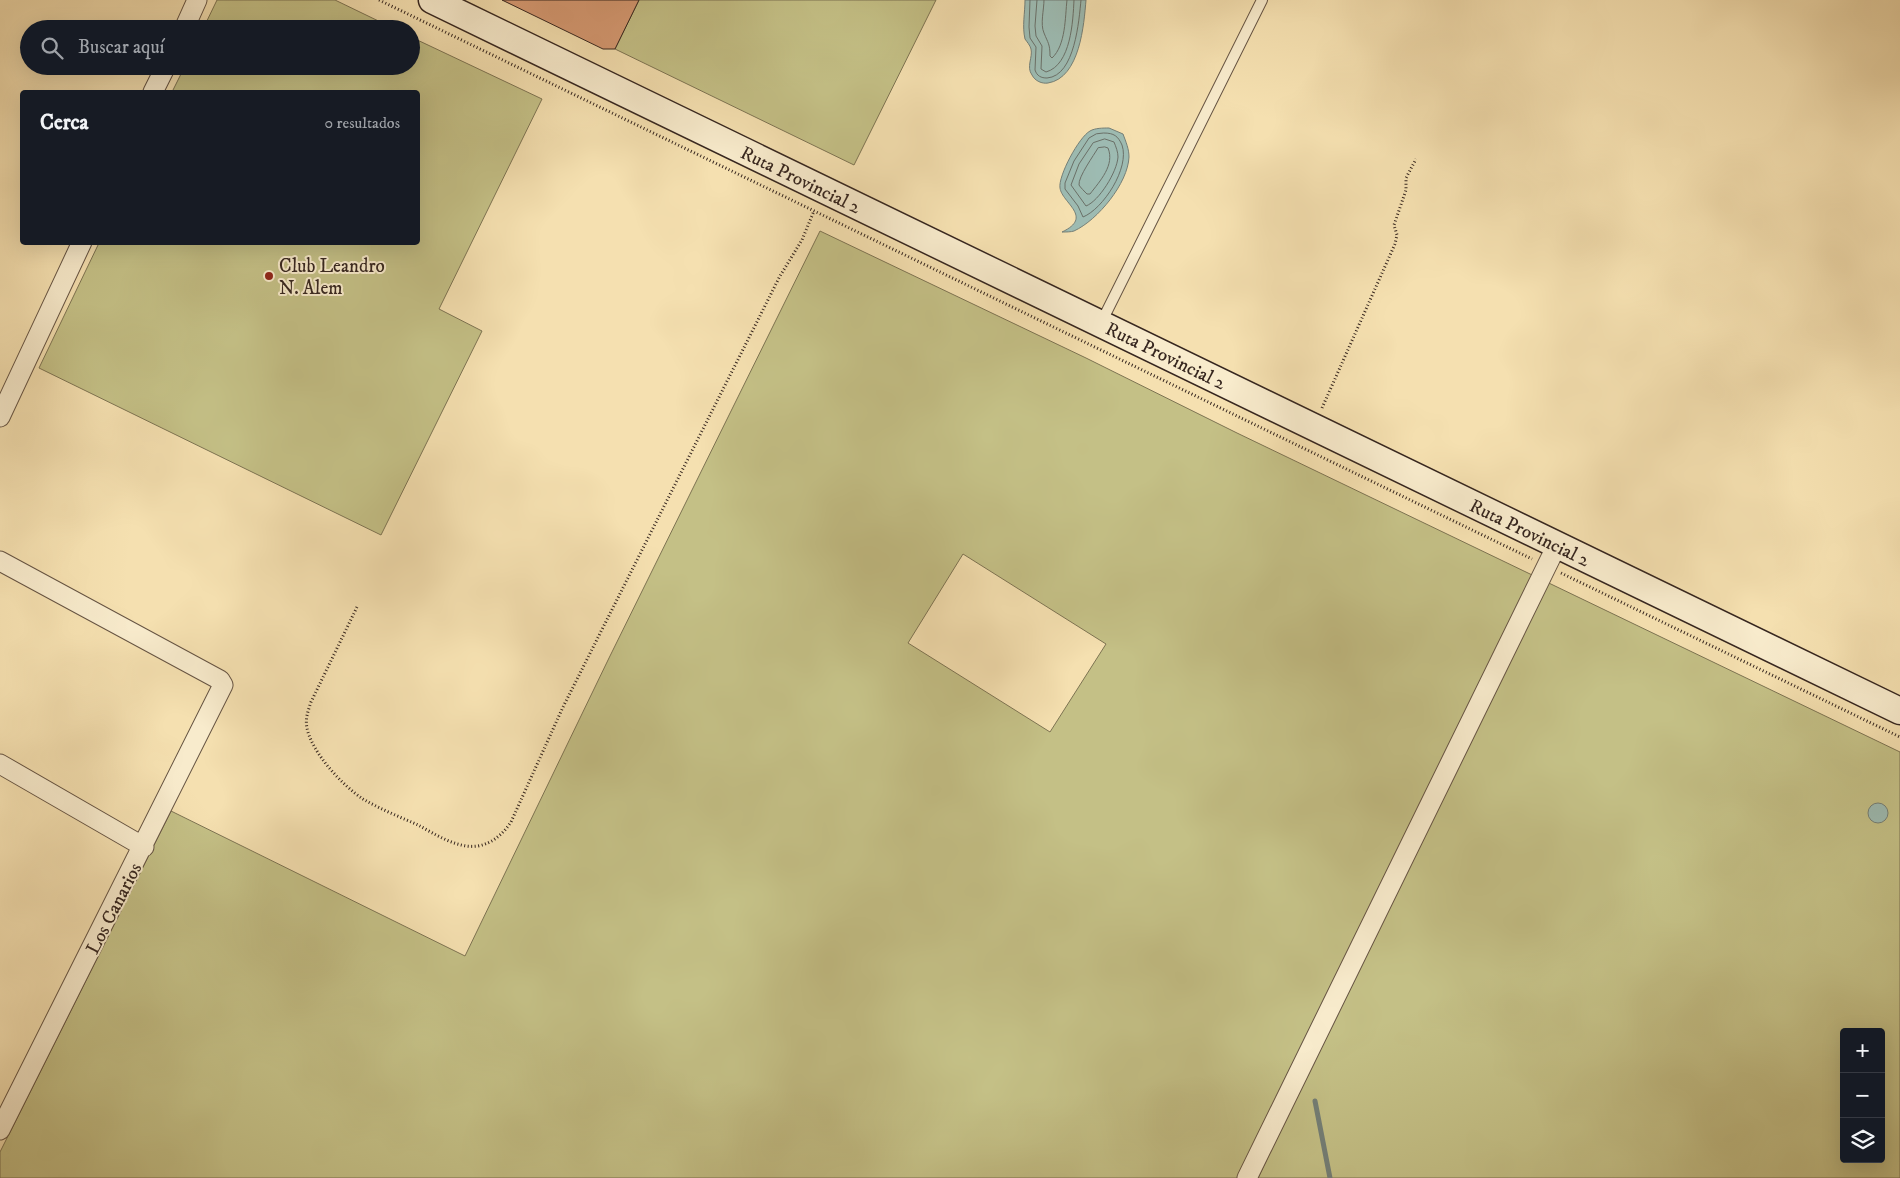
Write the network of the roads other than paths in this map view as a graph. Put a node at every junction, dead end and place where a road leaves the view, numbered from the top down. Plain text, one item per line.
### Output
1 (197, 0) edge
2 (432, 0) edge
3 (1262, 0) edge
4 (188, 20) edge
5 (162, 75) edge
6 (154, 90) edge
7 (81, 245) edge
8 (1100, 324) junction
9 (0, 416) edge
10 (1552, 556) junction
11 (0, 561) edge
12 (1900, 711) edge
13 (0, 764) edge
14 (144, 846) junction
15 (6, 1108) edge
16 (0, 1130) edge
17 (1247, 1178) edge

1 - 4 street
2 - 8 main road, Ruta Provincial 2
3 - 8 lane
5 - 6 street
7 - 9 street
8 - 10 main road, Ruta Provincial 2
10 - 12 main road, Ruta Provincial 2
10 - 17 street
11 - 14 street, Los Canarios
13 - 14 street
14 - 15 street, Los Canarios
15 - 16 street, Los Canarios

